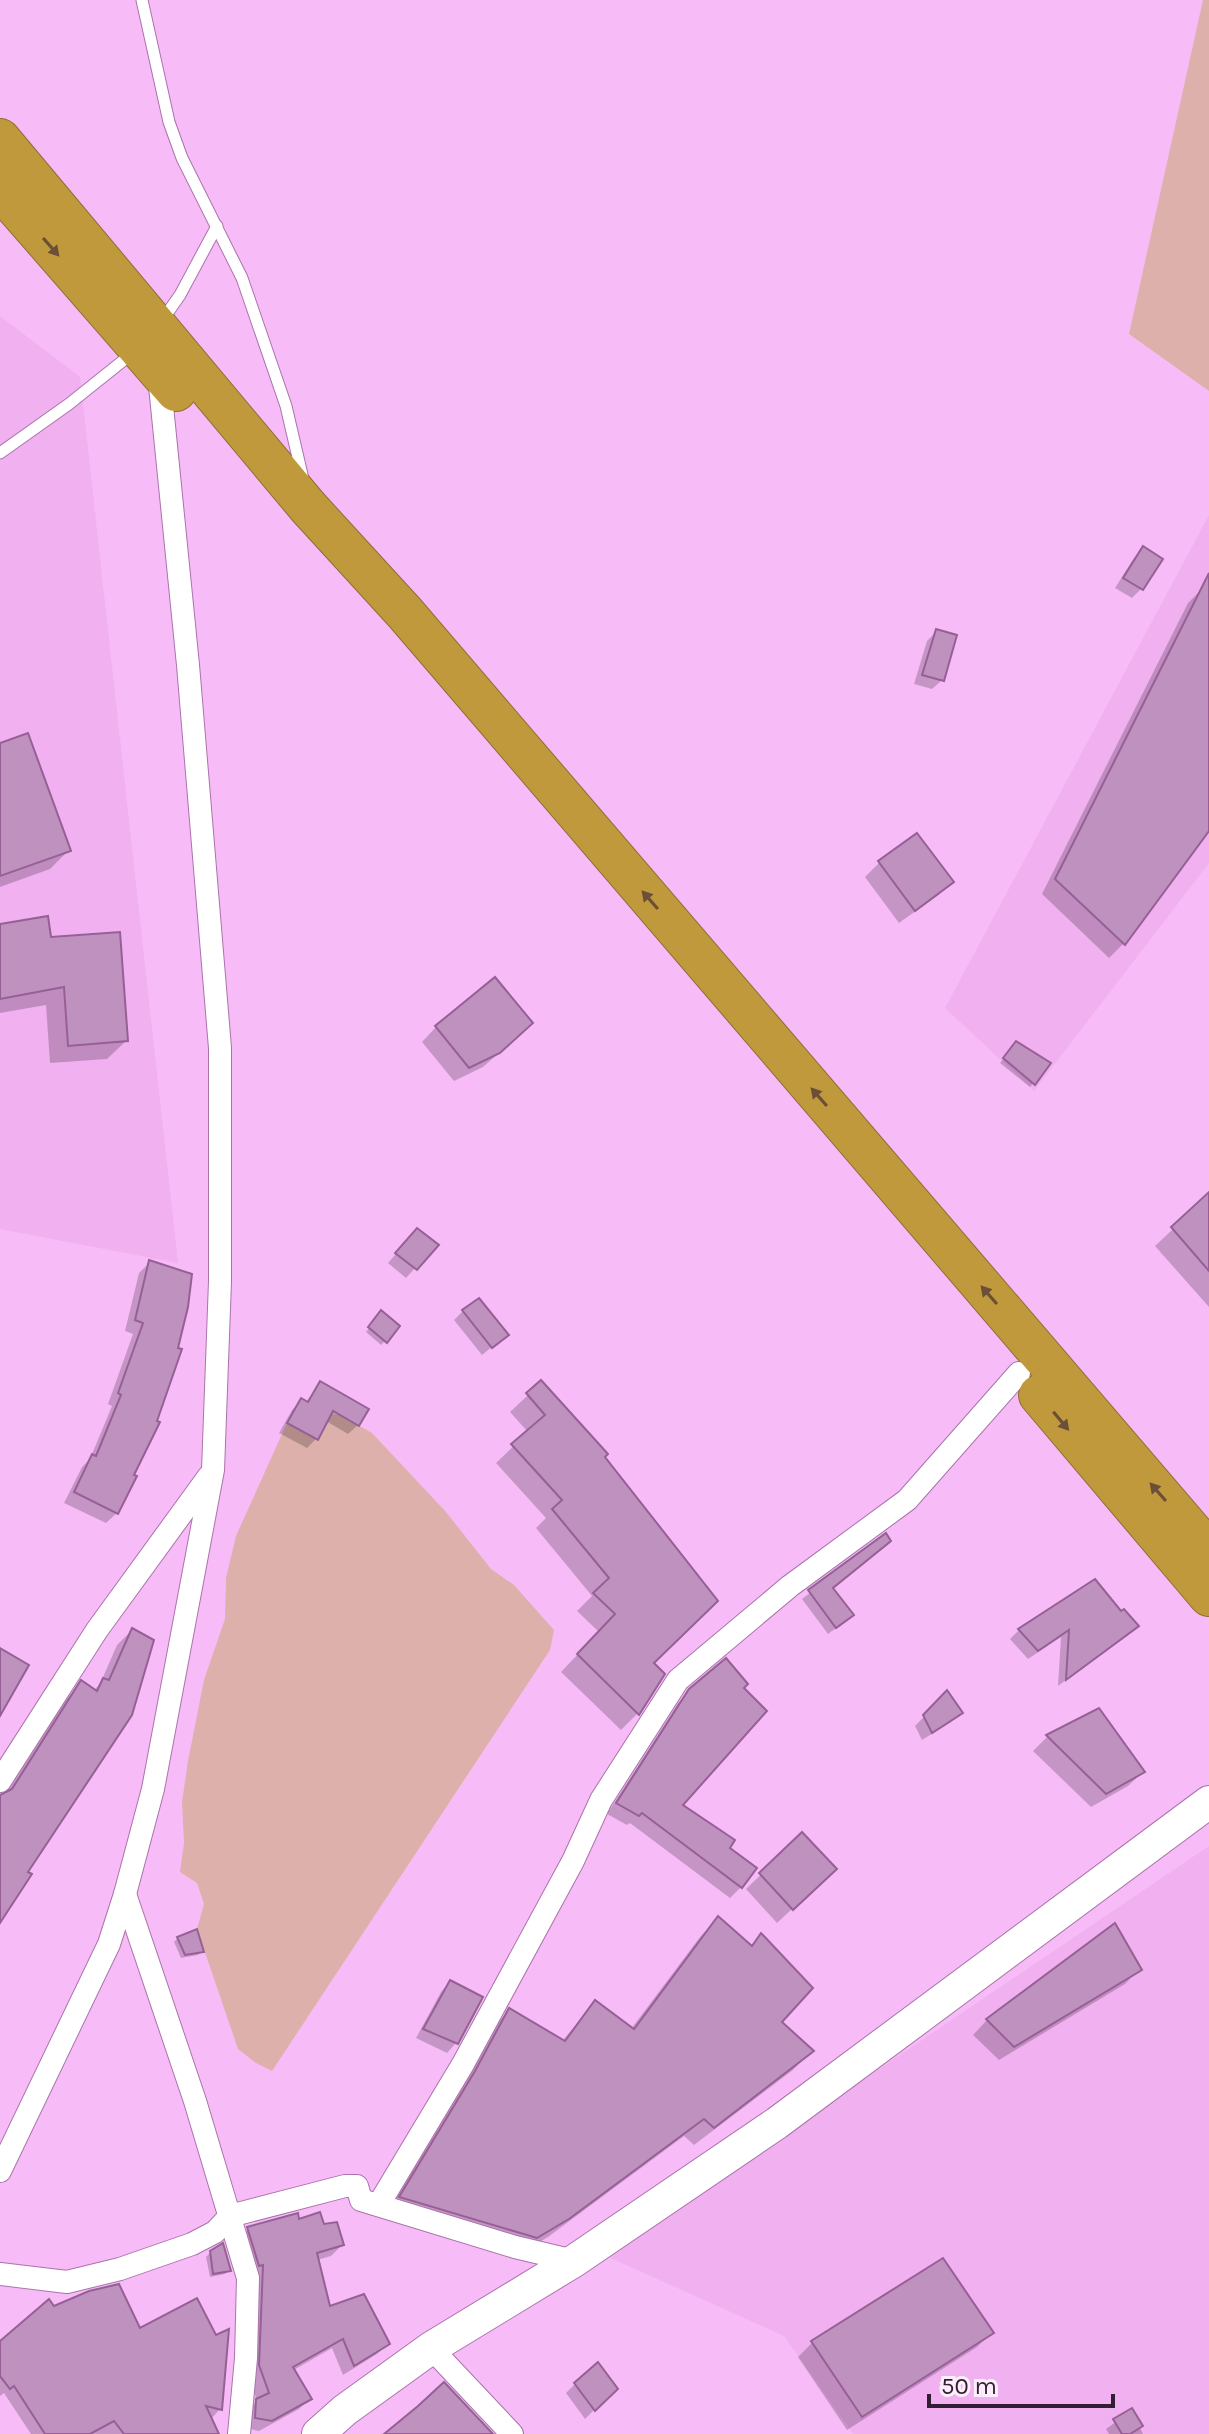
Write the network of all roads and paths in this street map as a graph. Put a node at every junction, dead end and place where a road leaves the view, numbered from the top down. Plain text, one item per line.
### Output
1 (142, 0) edge
2 (0, 139) edge
3 (0, 189) edge
4 (217, 226) junction
5 (152, 349) junction
6 (0, 453) edge
7 (308, 507) junction
8 (1019, 1373) junction
9 (213, 1470) junction
10 (1209, 1551) edge
11 (1209, 1596) edge
12 (0, 1781) edge
13 (1209, 1802) edge
14 (125, 1894) junction
15 (0, 2171) edge
16 (379, 2204) junction
17 (230, 2216) junction
18 (574, 2261) junction
19 (0, 2274) edge
20 (431, 2348) junction
21 (239, 2434) edge
22 (318, 2434) edge
23 (512, 2434) edge

1 - 4 lane
2 - 5 highway
3 -> 5 highway
4 - 5 lane
4 - 7 lane
5 - 6 lane
5 - 7 highway
5 - 8 highway
5 - 9 street
10 -> 7 highway
8 -> 11 highway
8 - 16 street
9 - 12 street
9 - 14 street
13 - 18 street
14 - 15 street
14 - 17 street
16 - 17 street
16 - 18 street
17 - 19 street
17 - 21 street
18 - 20 street
20 - 22 street
20 - 23 street

